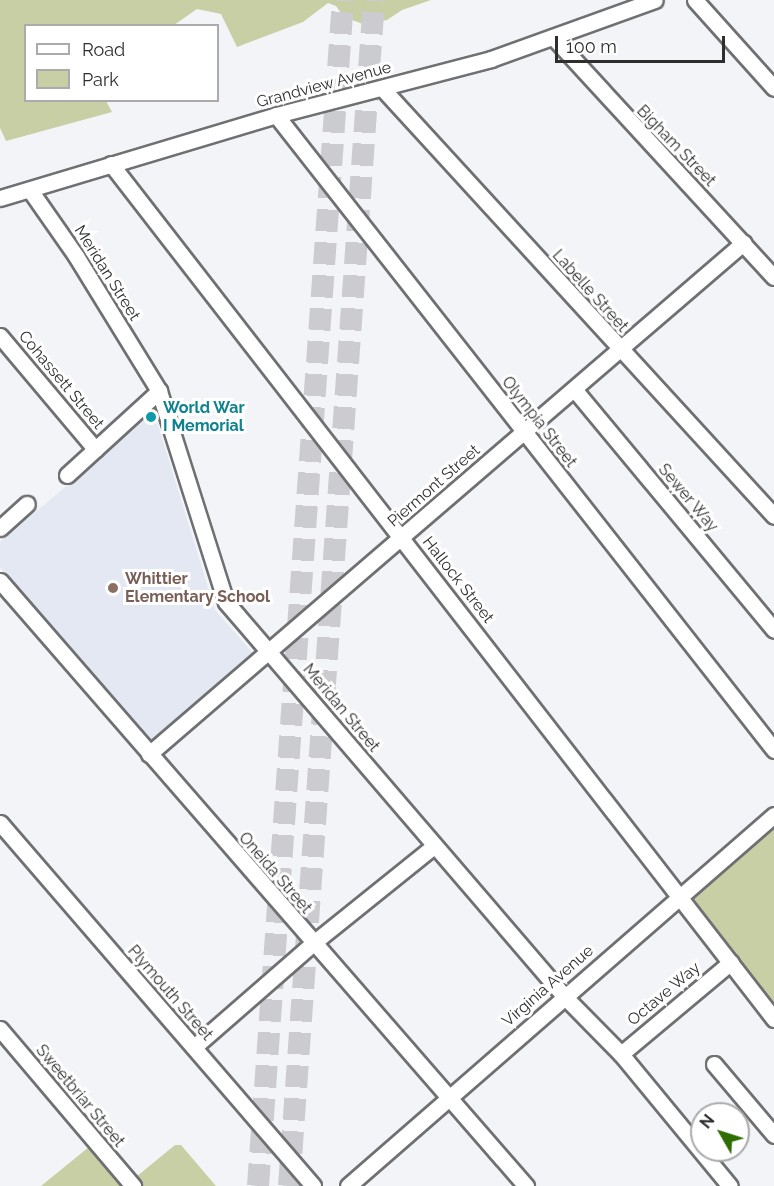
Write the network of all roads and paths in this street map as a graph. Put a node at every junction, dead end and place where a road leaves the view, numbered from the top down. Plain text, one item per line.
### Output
1 (655, 0) edge
2 (695, 0) edge
3 (553, 37) junction
4 (382, 88) junction
5 (774, 88) edge
6 (276, 115) junction
7 (111, 164) junction
8 (30, 190) junction
9 (0, 198) edge
10 (743, 243) junction
11 (774, 277) edge
12 (0, 336) edge
13 (619, 351) junction
14 (574, 388) junction
15 (159, 391) junction
16 (523, 432) junction
17 (95, 448) junction
18 (67, 475) dead end
19 (27, 504) dead end
20 (774, 516) edge
21 (0, 528) edge
22 (403, 538) junction
23 (0, 581) edge
24 (774, 630) edge
25 (268, 651) junction
26 (774, 750) edge
27 (149, 754) junction
28 (774, 815) edge
29 (0, 823) edge
30 (434, 846) junction
31 (679, 896) junction
32 (312, 944) junction
33 (731, 962) junction
34 (564, 996) junction
35 (774, 1019) edge
36 (0, 1029) edge
37 (194, 1047) junction
38 (621, 1054) junction
39 (714, 1064) dead end
40 (447, 1097) junction
41 (774, 1135) edge
42 (133, 1186) edge
43 (313, 1186) edge
44 (348, 1186) edge
45 (526, 1186) edge
46 (730, 1186) edge

1 - 3 street, Grandview Avenue
2 - 5 street
3 - 4 street, Grandview Avenue
3 - 10 street, Bigham Street
4 - 6 street, Grandview Avenue
4 - 13 street, Labelle Street
6 - 7 street, Grandview Avenue
6 - 16 street, Olympia Street
7 - 8 street, Grandview Avenue
7 - 22 street, Hallock Street
8 - 9 street, Grandview Avenue
8 - 15 street, Meridan Street
10 - 11 street, Bigham Street
10 - 13 street, Piermont Street
12 - 17 street, Cohassett Street
13 - 14 street, Piermont Street
13 - 20 street, Labelle Street
14 - 16 street, Piermont Street
14 - 24 street, Sewer Way
15 - 17 street
15 - 25 street, Meridan Street
16 - 22 street, Piermont Street
16 - 26 street, Olympia Street
17 - 18 street
19 - 21 street
22 - 25 street, Piermont Street
22 - 31 street, Hallock Street
23 - 27 street, Oneida Street
25 - 27 street, Piermont Street
25 - 30 street, Meridan Street
27 - 32 street, Oneida Street
28 - 31 street, Virginia Avenue
29 - 37 street, Plymouth Street
30 - 32 street
30 - 34 street, Meridan Street
31 - 33 street, Hallock Street
31 - 34 street, Virginia Avenue
32 - 37 street
32 - 40 street, Oneida Street
33 - 35 street, Hallock Street
33 - 38 street, Octave Way
34 - 38 street, Meridan Street
34 - 40 street, Virginia Avenue
36 - 42 street, Sweetbriar Street
37 - 43 street, Plymouth Street
38 - 46 street, Meridan Street
39 - 41 street
40 - 44 street, Virginia Avenue
40 - 45 street, Oneida Street

